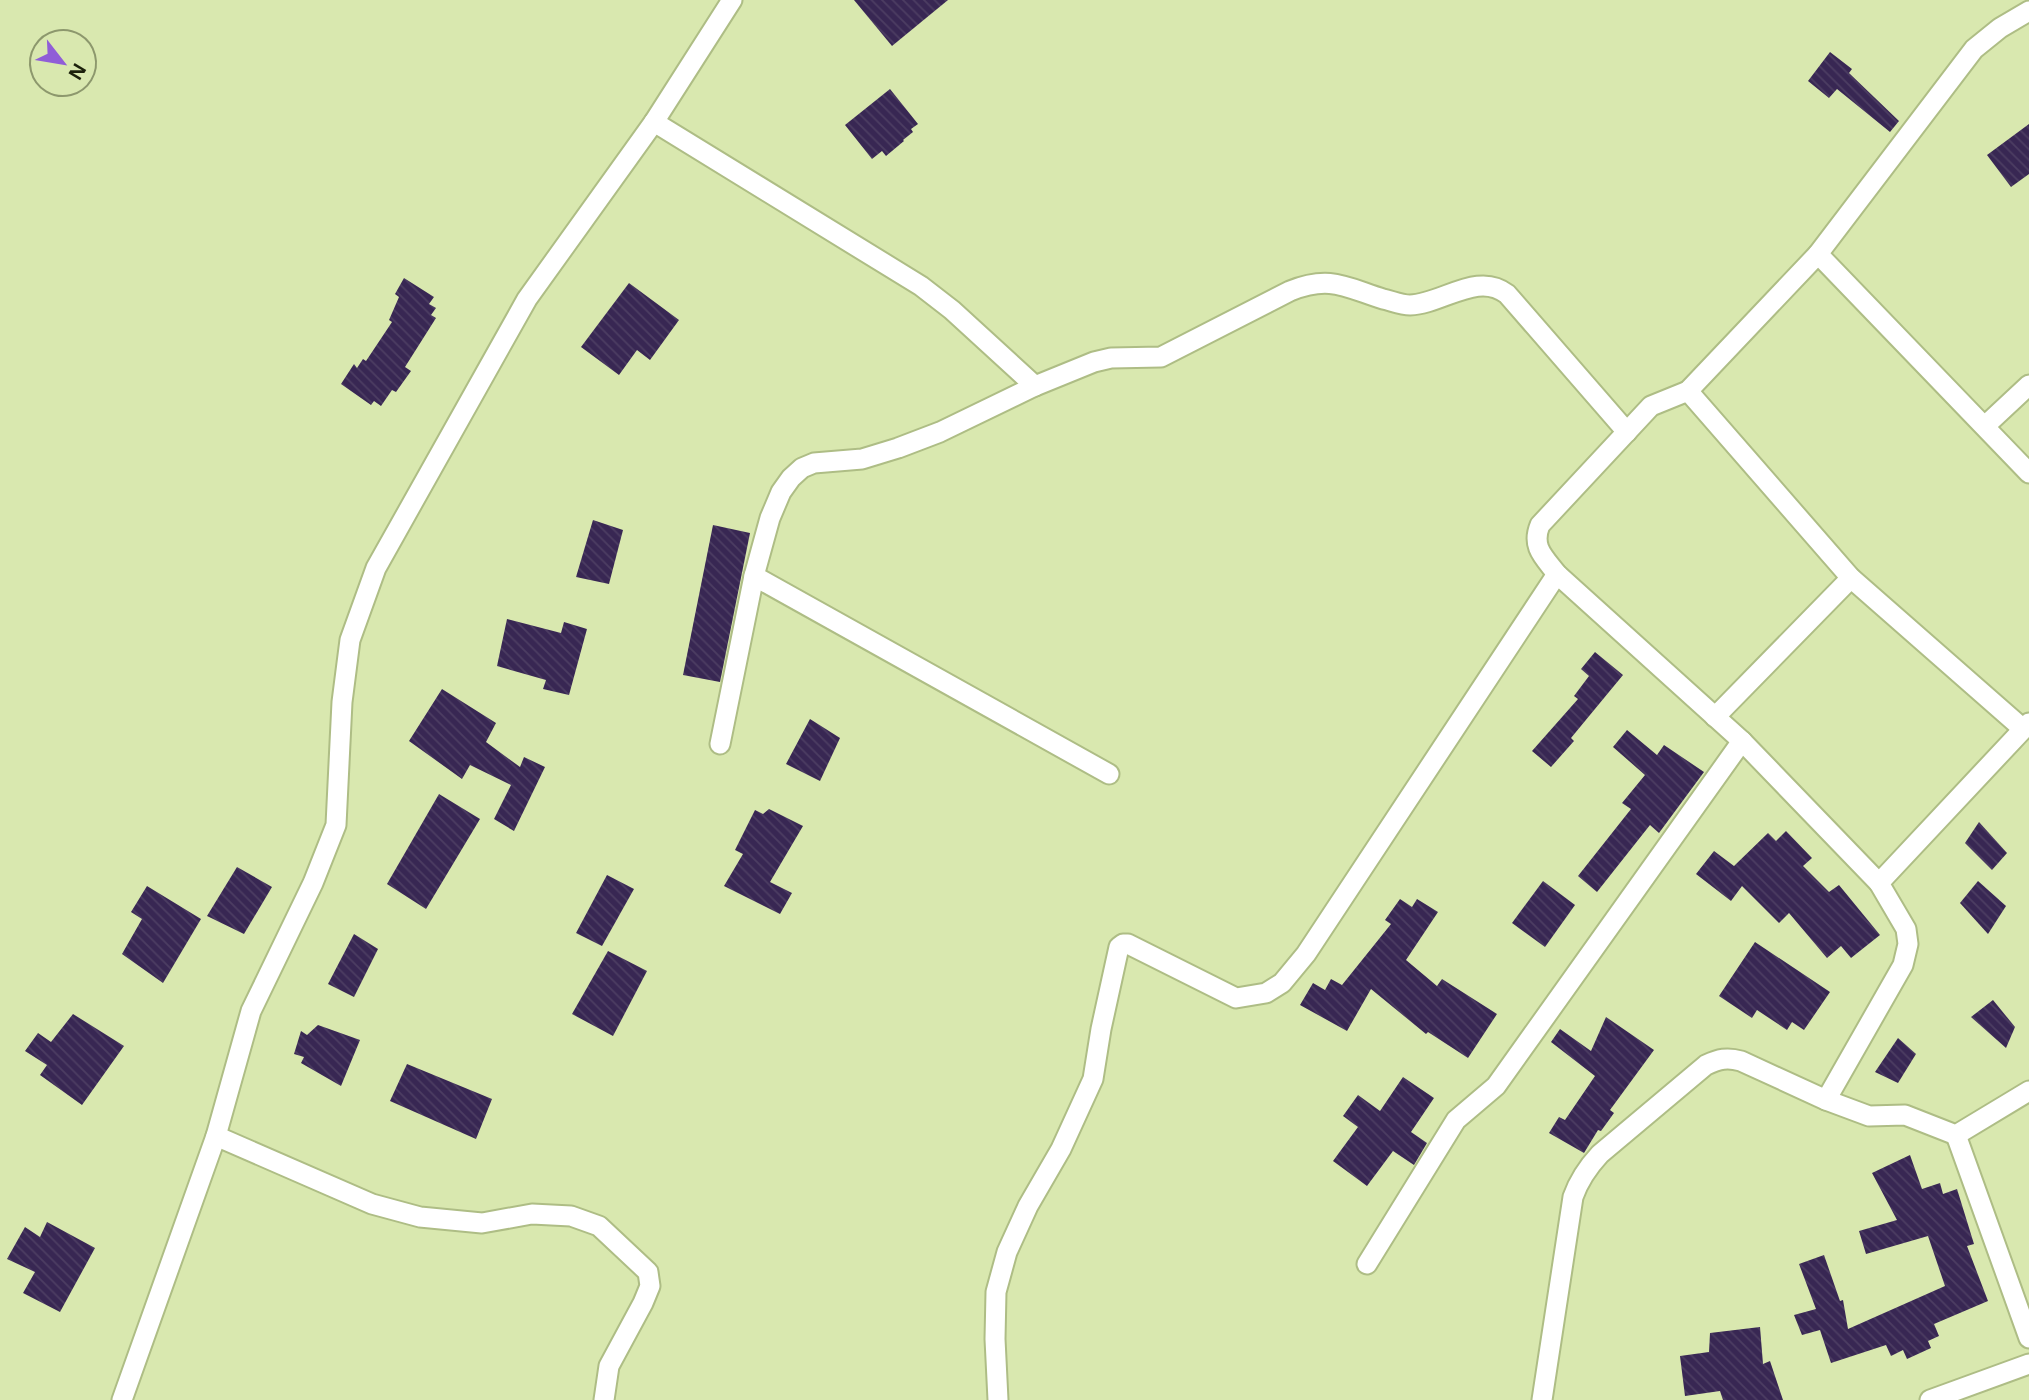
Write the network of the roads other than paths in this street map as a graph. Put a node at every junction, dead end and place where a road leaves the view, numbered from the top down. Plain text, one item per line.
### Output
1 (732, 0) edge
2 (2029, 11) edge
3 (654, 122) junction
4 (1818, 254) junction
5 (2029, 385) edge
6 (1034, 386) junction
7 (1688, 391) junction
8 (1985, 426) junction
9 (1628, 432) junction
10 (2029, 473) edge
11 (1557, 574) junction
12 (754, 576) junction
13 (1851, 578) junction
14 (1715, 717) junction
15 (2026, 726) edge
16 (1742, 741) junction
17 (720, 744) dead end
18 (1109, 774) dead end
19 (1879, 883) junction
20 (2029, 1091) edge
21 (1826, 1100) junction
22 (1956, 1135) junction
23 (216, 1136) junction
24 (1367, 1264) dead end
25 (2029, 1338) edge
26 (2029, 1364) edge
27 (122, 1400) edge
28 (604, 1400) edge
29 (998, 1400) edge
30 (1542, 1400) edge
31 (1930, 1400) edge

1 - 3 street
2 - 4 street
3 - 6 street
3 - 23 street
4 - 7 street
4 - 8 street
5 - 8 street
6 - 9 street
6 - 12 street
7 - 9 street
7 - 13 street
8 - 10 street
9 - 11 street
11 - 14 street
11 - 29 street
12 - 17 street
12 - 18 street
13 - 14 street
13 - 15 street
14 - 16 street
15 - 19 street
16 - 19 street
16 - 24 street
19 - 21 street
20 - 22 street
21 - 22 street
21 - 30 street
22 - 25 street
23 - 27 street
23 - 28 street
26 - 31 street

